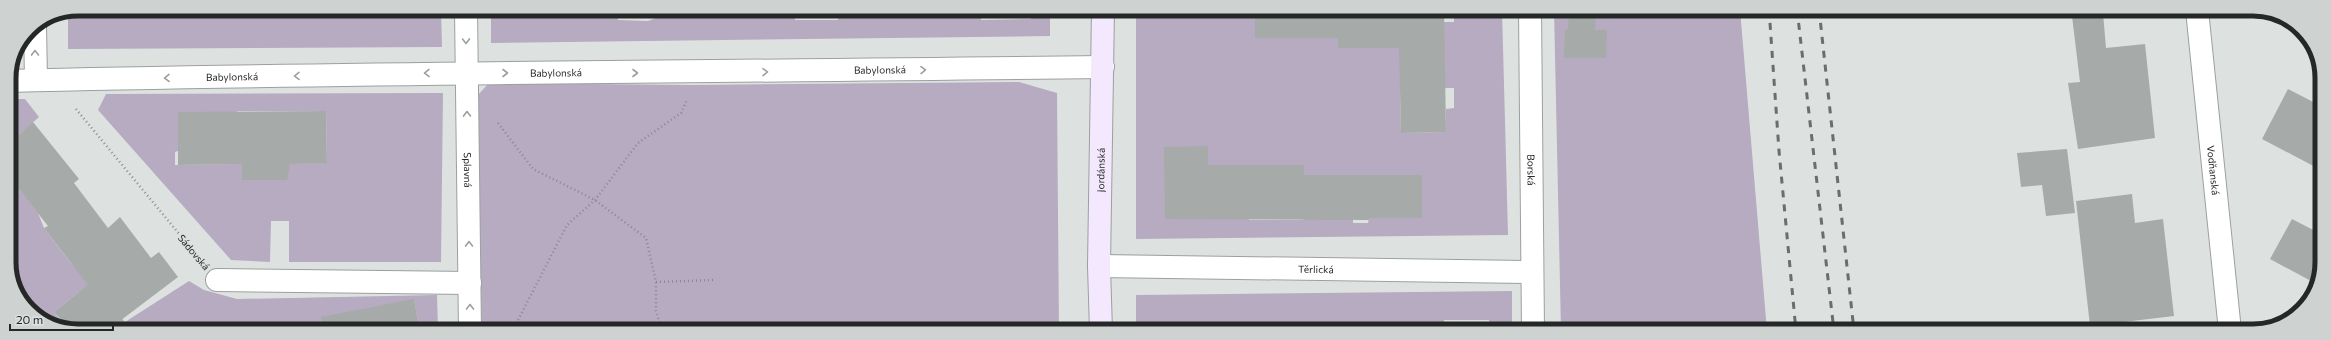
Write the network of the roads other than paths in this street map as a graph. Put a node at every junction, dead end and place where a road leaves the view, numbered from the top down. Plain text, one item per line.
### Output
1 (466, 16) edge
2 (1104, 16) edge
3 (1530, 16) edge
4 (2198, 16) edge
5 (35, 33) edge
6 (1103, 67) junction
7 (466, 73) junction
8 (36, 80) junction
9 (16, 81) edge
10 (1099, 266) junction
11 (1532, 272) junction
12 (217, 280) road end
13 (470, 283) junction
14 (470, 324) edge
15 (1101, 324) edge
16 (1533, 324) edge
17 (2229, 324) edge

1 -> 7 street, Splavná
2 - 6 street, Jordánská
3 - 11 street, Borská
4 - 17 street, Vodňanská
8 -> 5 street
7 -> 6 street, Babylonská
6 - 10 street, Jordánská
7 -> 8 street, Babylonská
13 -> 7 street, Splavná
8 - 9 street, Babylonská
10 - 11 street, Těrlická
10 - 15 street, Jordánská
11 - 16 street, Borská
12 - 13 street, Sádovská
14 -> 13 street, Splavná

